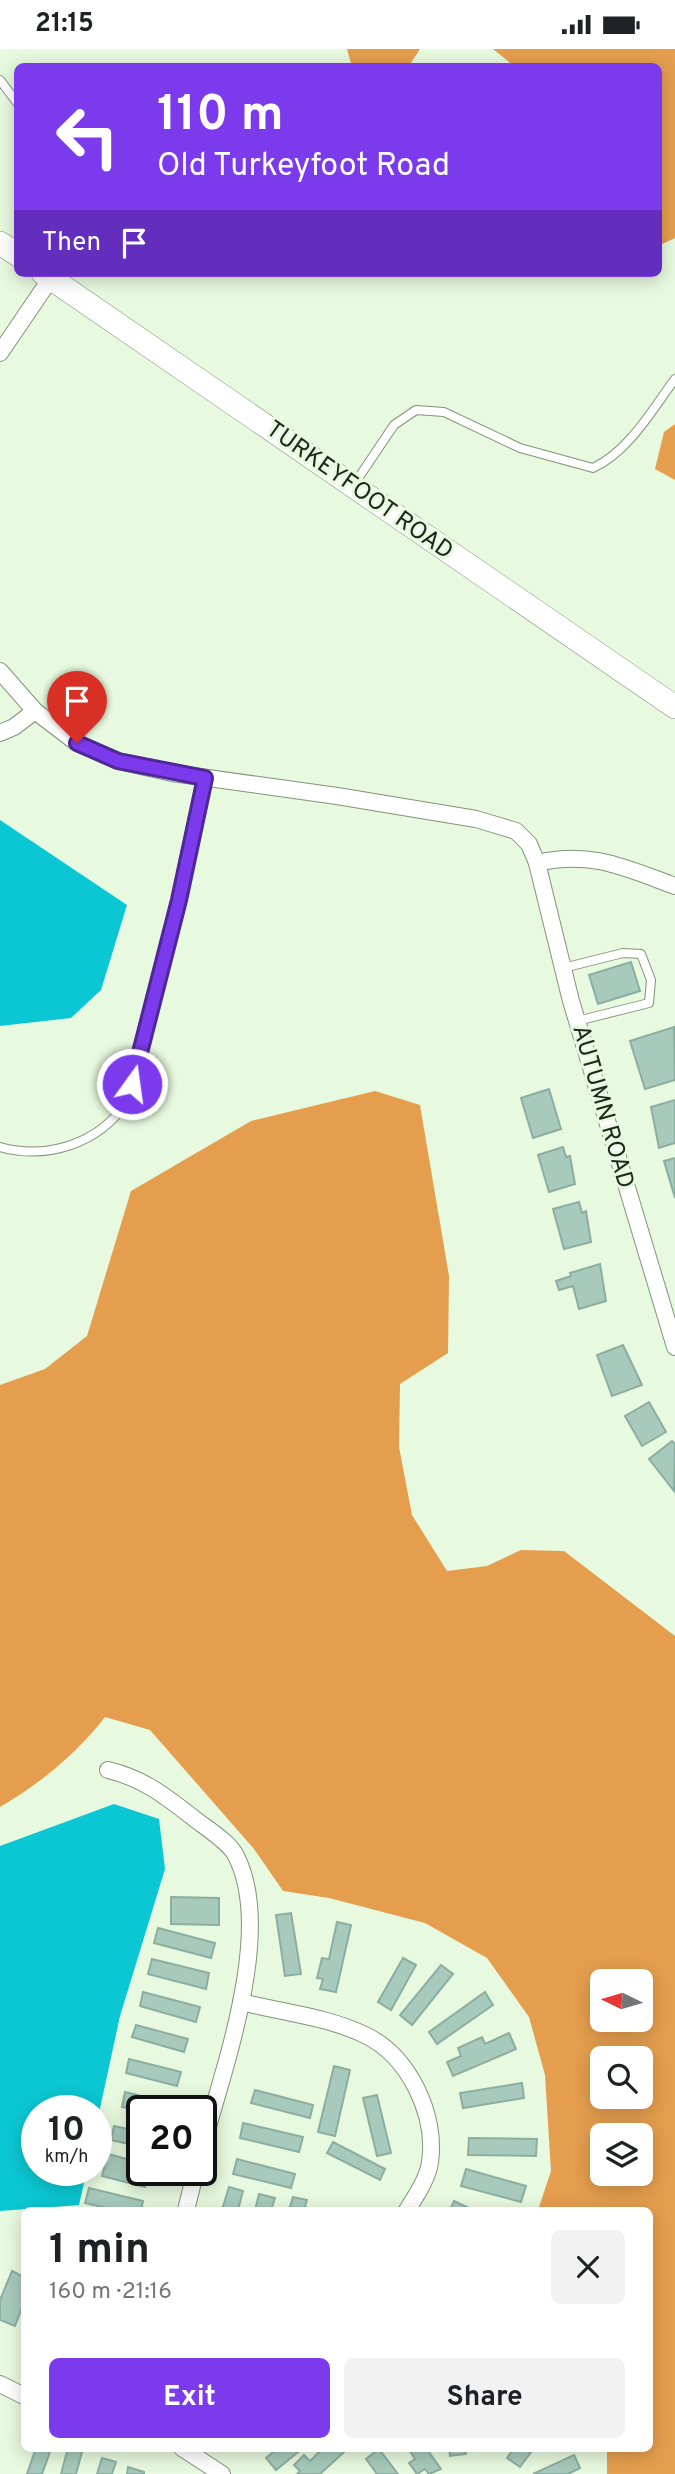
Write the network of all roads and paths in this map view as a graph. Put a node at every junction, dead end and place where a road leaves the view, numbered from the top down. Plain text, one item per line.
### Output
1 (0, 80) edge
2 (14, 99) edge
3 (48, 277) edge
4 (52, 277) edge
5 (0, 353) edge
6 (675, 379) edge
7 (353, 487) junction
8 (0, 671) edge
9 (675, 707) edge
10 (35, 711) junction
11 (0, 733) edge
12 (205, 778) junction
13 (537, 863) junction
14 (675, 887) edge
15 (563, 968) junction
16 (577, 1021) junction
17 (0, 1147) edge
18 (675, 1347) edge
19 (108, 1770) dead end
20 (241, 2002) junction
21 (216, 2095) edge
22 (192, 2186) edge
23 (187, 2207) edge
24 (408, 2207) edge
25 (0, 2384) edge
26 (21, 2394) edge
27 (188, 2452) edge
28 (222, 2474) edge

1 - 2 lane
3 - 5 street
4 - 7 main road, TURKEYFOOT ROAD
6 - 7 lane
7 - 9 main road, TURKEYFOOT ROAD
8 - 10 street, AUTUMN ROAD
10 - 11 street
10 - 12 street, AUTUMN ROAD
12 - 13 street, AUTUMN ROAD
12 - 17 lane
13 - 14 street
13 - 15 street, AUTUMN ROAD
15 - 16 street, AUTUMN ROAD
15 - 16 lane
16 - 18 street, AUTUMN ROAD
19 - 20 street
20 - 21 street
20 - 24 street
22 - 23 street
25 - 26 street
27 - 28 street

